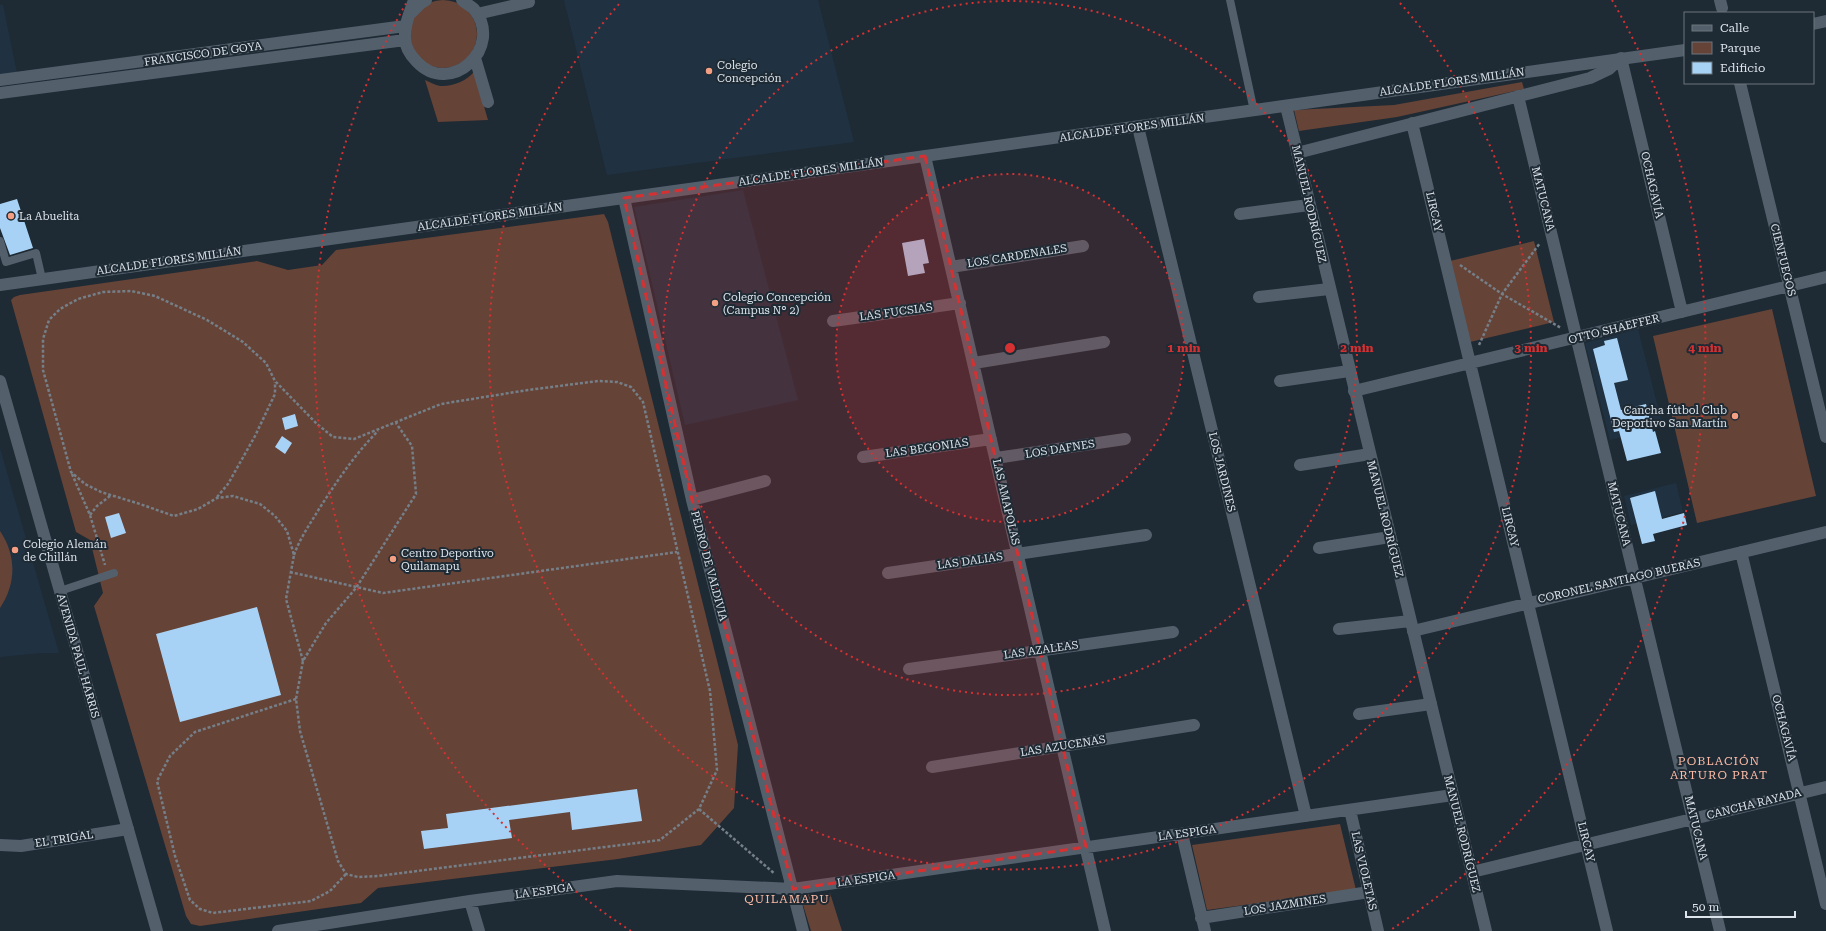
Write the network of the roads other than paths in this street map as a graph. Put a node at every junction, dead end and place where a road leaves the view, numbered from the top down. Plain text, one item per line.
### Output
1 (414, 0) edge
2 (426, 0) edge
3 (462, 0) edge
4 (1230, 0) edge
5 (529, 2) dead end
6 (411, 13) junction
7 (477, 14) junction
8 (1826, 21) edge
9 (1814, 24) edge
10 (405, 26) junction
11 (405, 40) junction
12 (1684, 50) edge
13 (475, 58) junction
14 (1621, 58) junction
15 (0, 80) edge
16 (1740, 84) edge
17 (0, 93) edge
18 (1518, 96) junction
19 (488, 102) dead end
20 (1286, 106) junction
21 (1254, 111) junction
22 (1412, 123) junction
23 (1138, 127) junction
24 (1297, 153) junction
25 (925, 156) junction
26 (624, 198) junction
27 (1309, 205) junction
28 (1240, 214) dead end
29 (0, 241) edge
30 (1083, 246) dead end
31 (951, 267) junction
32 (1826, 277) edge
33 (42, 279) junction
34 (0, 285) edge
35 (1789, 286) junction
36 (1329, 289) junction
37 (1259, 297) dead end
38 (960, 303) junction
39 (1682, 312) junction
40 (833, 321) dead end
41 (1576, 338) junction
42 (1104, 342) dead end
43 (974, 363) junction
44 (1470, 363) junction
45 (1350, 371) junction
46 (0, 380) edge
47 (1280, 381) dead end
48 (1354, 391) junction
49 (1826, 437) edge
50 (991, 439) junction
51 (1125, 439) dead end
52 (1370, 454) junction
53 (863, 457) dead end
54 (996, 458) junction
55 (1300, 465) dead end
56 (765, 481) dead end
57 (692, 500) junction
58 (1826, 532) edge
59 (1146, 535) dead end
60 (1390, 537) junction
61 (1319, 548) dead end
62 (1741, 552) junction
63 (1018, 554) junction
64 (888, 573) dead end
65 (111, 574) road end
66 (1635, 578) junction
67 (60, 591) junction
68 (1528, 603) junction
69 (1411, 626) junction
70 (1339, 630) dead end
71 (1173, 632) dead end
72 (1040, 650) junction
73 (909, 669) dead end
74 (1431, 704) junction
75 (1359, 714) dead end
76 (1194, 726) dead end
77 (1062, 746) junction
78 (932, 767) dead end
79 (1826, 787) edge
80 (1799, 793) junction
81 (1453, 795) junction
82 (1350, 810) junction
83 (1306, 816) junction
84 (1693, 819) junction
85 (128, 829) junction
86 (1182, 834) junction
87 (1586, 844) junction
88 (0, 845) edge
89 (1086, 847) junction
90 (1472, 872) junction
91 (793, 889) junction
92 (1369, 892) junction
93 (470, 901) junction
94 (1826, 904) edge
95 (1202, 918) junction
96 (157, 931) edge
97 (278, 931) edge
98 (479, 931) edge
99 (803, 931) edge
100 (1105, 931) edge
101 (1205, 931) edge
102 (1378, 931) edge
103 (1486, 931) edge
104 (1607, 931) edge
105 (1720, 931) edge

1 - 6 street
2 - 6 street
3 - 7 street
4 - 21 lane
5 - 7 street
6 - 10 street
7 - 13 street
8 - 9 street
10 - 11 street
10 - 15 street, FRANCISCO DE GOYA
11 - 13 street
11 - 17 street, FRANCISCO DE GOYA
12 - 14 street, ALCALDE FLORES MILLÁN
13 - 19 street
14 - 18 street, ALCALDE FLORES MILLÁN
14 - 20 street, ALCALDE FLORES MILLÁN
14 - 39 street, OCHAGAVÍA
16 - 35 street, CIENFUEGOS
18 - 22 street, ALCALDE FLORES MILLÁN
18 - 41 street, MATUCANA
20 - 21 street, ALCALDE FLORES MILLÁN
20 - 24 street, MANUEL RODRÍGUEZ
21 - 23 street, ALCALDE FLORES MILLÁN
22 - 24 street, ALCALDE FLORES MILLÁN
22 - 44 street, LIRCAY
23 - 25 street, ALCALDE FLORES MILLÁN
23 - 83 street, LOS JARDINES
24 - 27 street, MANUEL RODRÍGUEZ
25 - 26 street, ALCALDE FLORES MILLÁN
25 - 31 street, LAS AMAPOLAS
26 - 33 street, ALCALDE FLORES MILLÁN
26 - 57 street, PEDRO DE VALDIVIA
27 - 28 street
27 - 36 street, MANUEL RODRÍGUEZ
29 - 33 lane
30 - 31 street, LOS CARDENALES
31 - 38 street, LAS AMAPOLAS
32 - 35 street, OTTO SHAEFFER
33 - 34 street, ALCALDE FLORES MILLÁN
35 - 39 street, OTTO SHAEFFER
35 - 49 street, CIENFUEGOS
36 - 37 street
36 - 45 street, MANUEL RODRÍGUEZ
38 - 40 street, LAS FUCSIAS
38 - 43 street, LAS AMAPOLAS
39 - 41 street, OTTO SHAEFFER
41 - 44 street, OTTO SHAEFFER
41 - 66 street, MATUCANA
42 - 43 street
43 - 50 street, LAS AMAPOLAS
44 - 48 street, OTTO SHAEFFER
44 - 68 street, LIRCAY
45 - 47 street
45 - 48 street, MANUEL RODRÍGUEZ
46 - 67 street, AVENIDA PAUL HARRIS
48 - 52 street, MANUEL RODRÍGUEZ
50 - 53 street, LAS BEGONIAS
50 - 54 street, LAS AMAPOLAS
51 - 54 street, LOS DAFNES
52 - 55 street
52 - 60 street, MANUEL RODRÍGUEZ
54 - 63 street, LAS AMAPOLAS
56 - 57 street
57 - 91 street, PEDRO DE VALDIVIA
58 - 62 street, CORONEL SANTIAGO BUERAS
59 - 63 street, LAS DALIAS
60 - 61 street
60 - 69 street, MANUEL RODRÍGUEZ
62 - 66 street, CORONEL SANTIAGO BUERAS
62 - 80 street, OCHAGAVÍA
63 - 64 street, LAS DALIAS
63 - 72 street, LAS AMAPOLAS
65 - 67 lane
66 - 68 street, CORONEL SANTIAGO BUERAS
66 - 84 street, MATUCANA
67 - 85 street, AVENIDA PAUL HARRIS
68 - 69 street, CORONEL SANTIAGO BUERAS
68 - 87 street, LIRCAY
69 - 70 street, CORONEL SANTIAGO BUERAS
69 - 74 street, MANUEL RODRÍGUEZ
71 - 72 street, LAS AZALEAS
72 - 73 street, LAS AZALEAS
72 - 77 street, LAS AMAPOLAS
74 - 75 street
74 - 81 street, MANUEL RODRÍGUEZ
76 - 77 street, LAS AZUCENAS
77 - 78 street, LAS AZUCENAS
77 - 89 street, LAS AMAPOLAS
79 - 80 street, CANCHA RAYADA
80 - 84 street, CANCHA RAYADA
80 - 94 street, OCHAGAVÍA
81 - 82 street, LA ESPIGA
81 - 90 street, MANUEL RODRÍGUEZ
82 - 83 street, LA ESPIGA
82 - 92 street, LAS VIOLETAS
83 - 86 street, LA ESPIGA
84 - 87 street, CANCHA RAYADA
84 - 105 street, MATUCANA
85 - 88 street, EL TRIGAL
85 - 96 street, AVENIDA PAUL HARRIS
86 - 89 street, LA ESPIGA
86 - 95 street
87 - 90 street, CANCHA RAYADA
87 - 104 street, LIRCAY
89 - 91 street, LA ESPIGA
89 - 100 street, LAS AMAPOLAS
90 - 103 street, MANUEL RODRÍGUEZ
91 - 93 street, LA ESPIGA
91 - 99 street, PEDRO DE VALDIVIA
92 - 95 street, LOS JAZMINES
92 - 102 street, LAS VIOLETAS
93 - 97 street, LA ESPIGA
93 - 98 street
95 - 101 street

